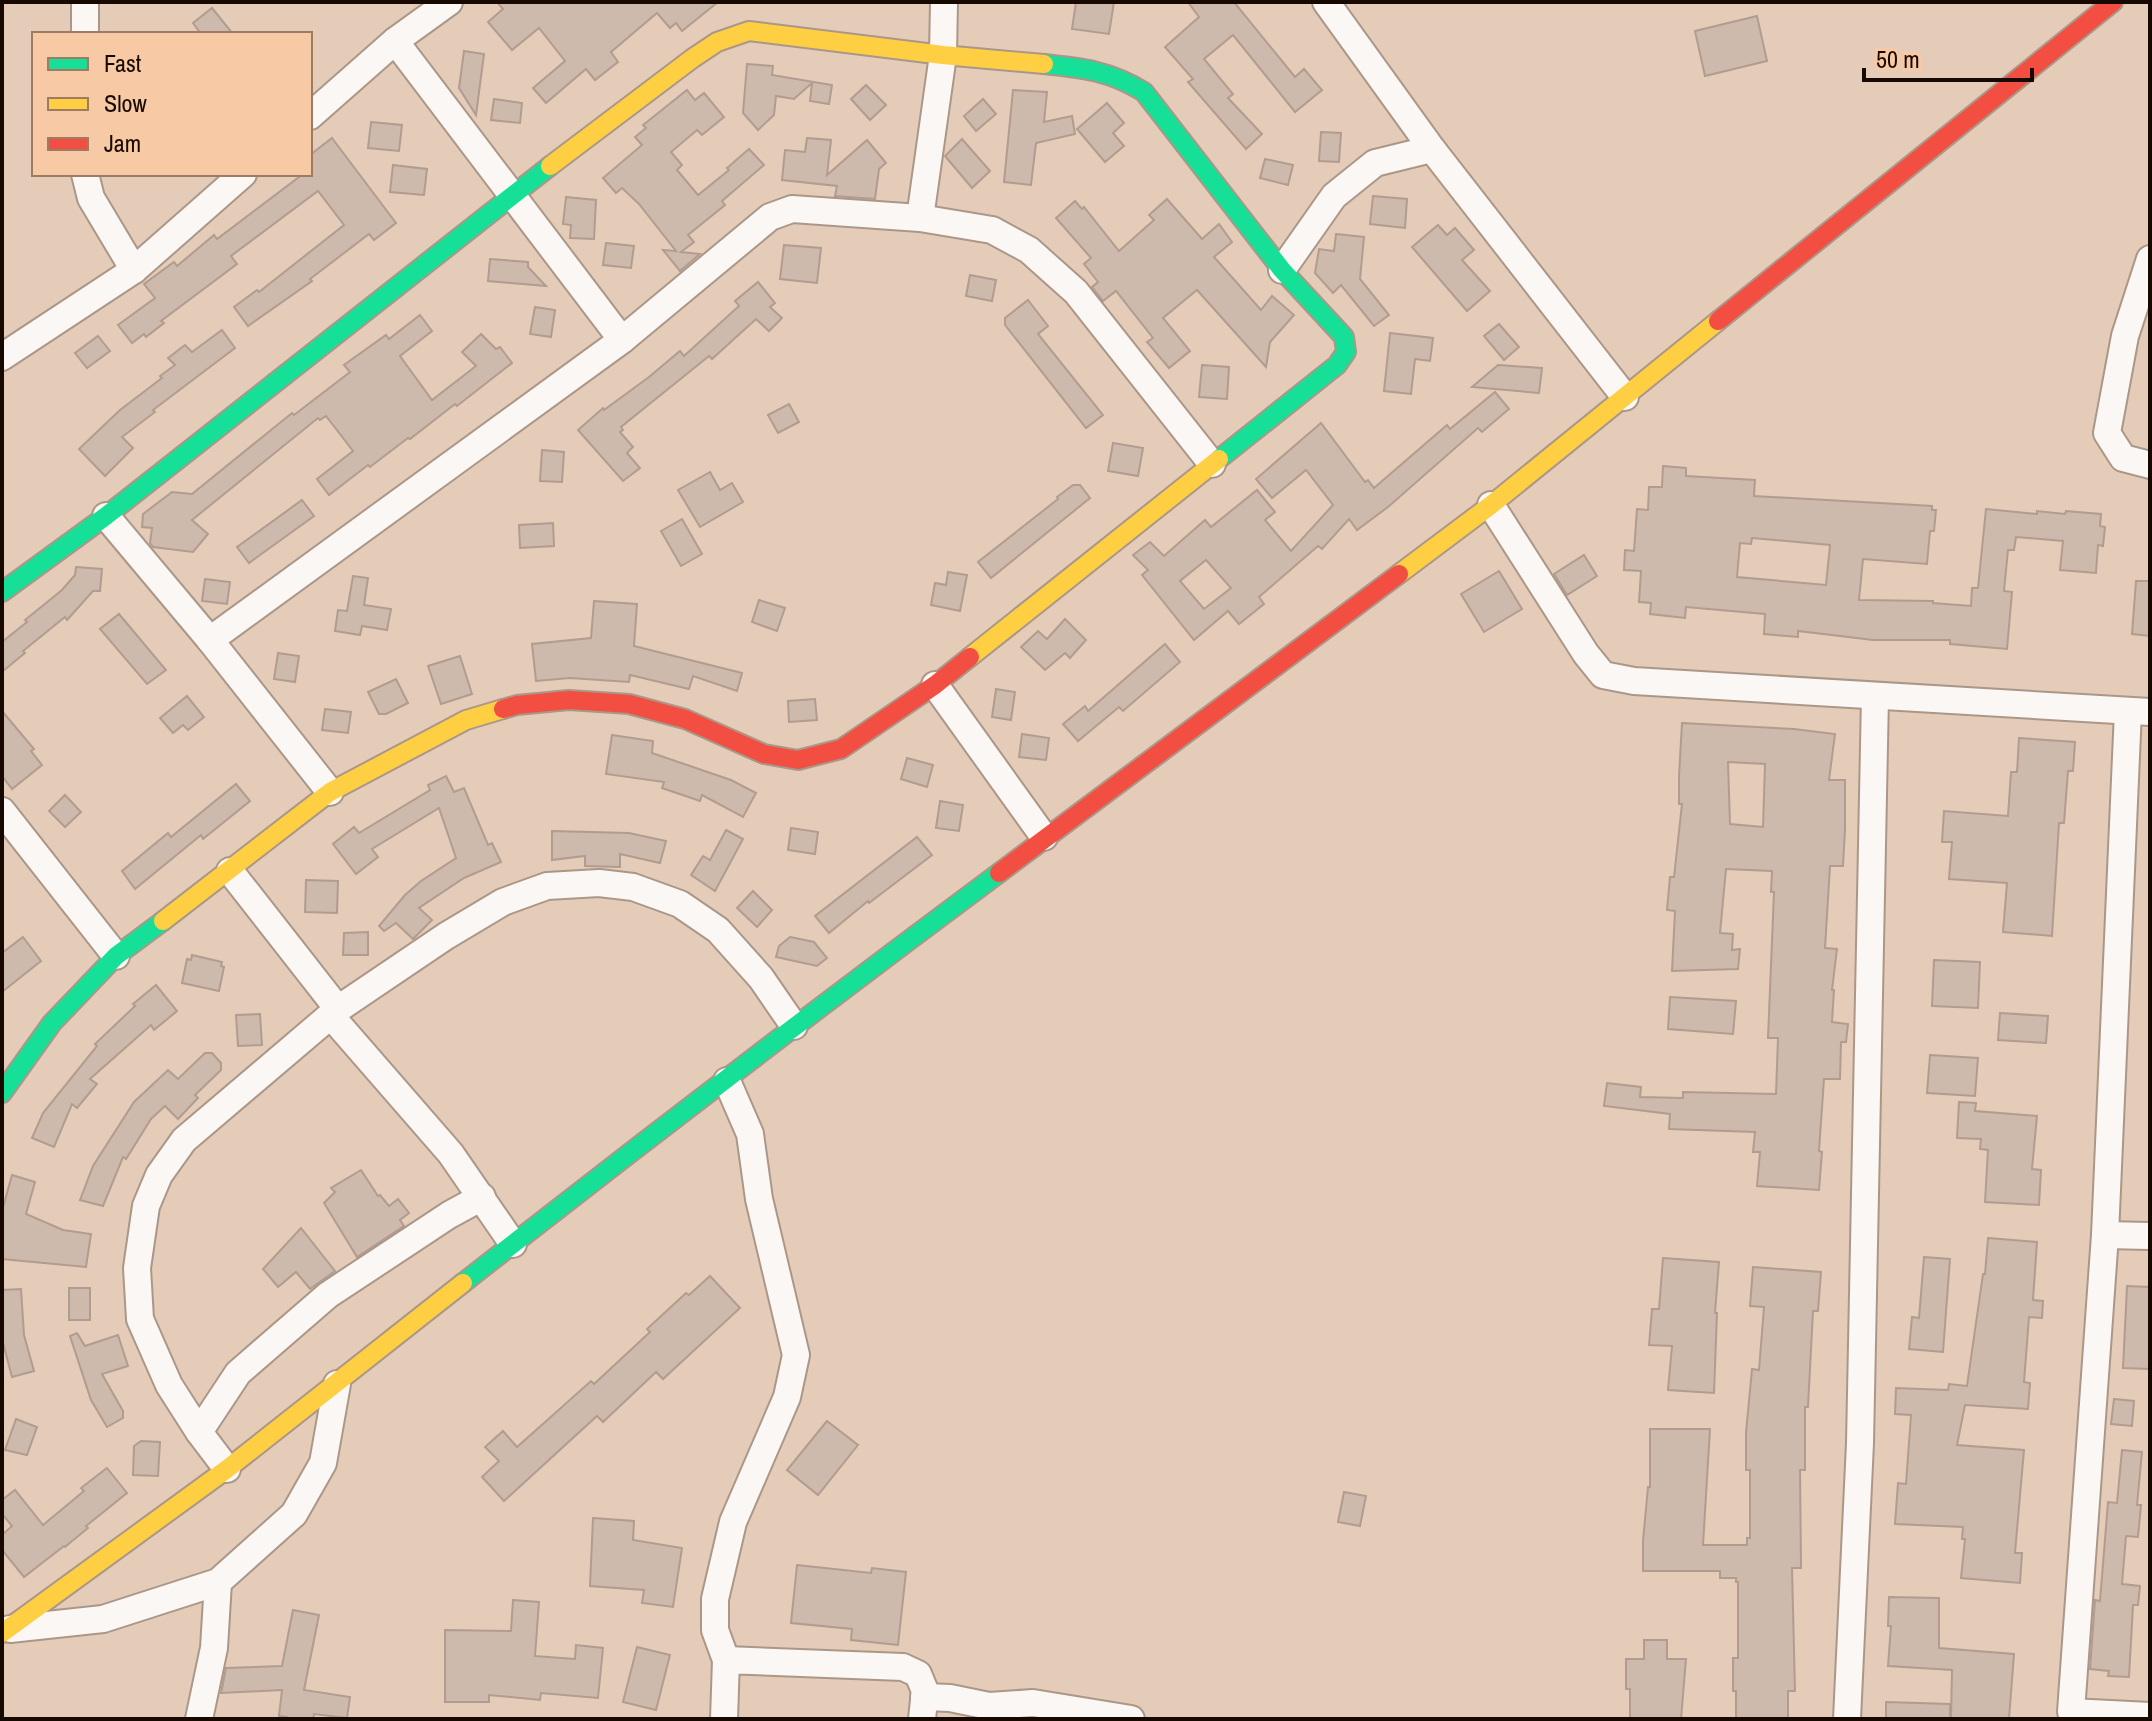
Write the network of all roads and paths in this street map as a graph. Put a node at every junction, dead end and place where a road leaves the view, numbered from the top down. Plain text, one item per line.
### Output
1 (85, 2) edge
2 (449, 2) edge
3 (944, 2) edge
4 (1326, 2) edge
5 (2113, 2) edge
6 (85, 32) edge
7 (395, 41) junction
8 (943, 55) junction
9 (312, 114) edge
10 (1432, 149) junction
11 (86, 176) edge
12 (241, 176) edge
13 (511, 196) junction
14 (920, 218) junction
15 (2150, 259) edge
16 (134, 270) junction
17 (1282, 270) junction
18 (622, 340) junction
19 (2, 357) edge
20 (1625, 397) junction
21 (1212, 464) junction
22 (2150, 465) edge
23 (1491, 505) junction
24 (106, 516) junction
25 (3, 588) edge
26 (210, 640) junction
27 (935, 685) junction
28 (1875, 696) junction
29 (2139, 711) edge
30 (330, 792) junction
31 (4, 817) edge
32 (1044, 837) junction
33 (230, 871) junction
34 (116, 956) junction
35 (334, 1013) junction
36 (794, 1026) junction
37 (727, 1081) junction
38 (2, 1093) edge
39 (482, 1197) junction
40 (2105, 1235) junction
41 (2150, 1236) edge
42 (513, 1244) junction
43 (337, 1384) junction
44 (199, 1432) junction
45 (227, 1469) junction
46 (218, 1582) junction
47 (4, 1631) edge
48 (726, 1660) junction
49 (923, 1708) edge
50 (2071, 1716) edge
51 (2150, 1716) edge
52 (199, 1719) edge
53 (724, 1719) edge
54 (1131, 1719) edge
55 (1847, 1719) edge

1 - 6 street
2 - 7 street
3 - 8 street
4 - 10 street
5 - 20 street
7 - 9 street
7 - 13 street
8 - 13 street
8 - 14 street
8 - 17 street
10 - 17 street
10 - 20 street
11 - 16 street
12 - 16 street
13 - 18 street
13 - 24 street
14 - 18 street
14 - 21 street
15 - 22 street
16 - 19 street
17 - 21 street
18 - 26 street
20 - 23 street
21 - 27 street
23 - 28 street
23 - 32 street
24 - 25 street
24 - 26 street
26 - 30 street
27 - 30 street
27 - 32 street
28 - 29 street
28 - 55 street
29 - 40 street
30 - 33 street
31 - 34 street
32 - 36 street
33 - 34 street
33 - 35 street
34 - 38 street
35 - 36 street
35 - 39 street
35 - 44 street
36 - 37 street
37 - 42 street
37 - 48 street
39 - 42 street
39 - 44 street
40 - 41 street
40 - 50 street
42 - 43 street
43 - 45 street
43 - 46 street
44 - 45 street
45 - 47 street
46 - 47 street
46 - 52 street
48 - 49 street
48 - 53 street
49 - 54 street
50 - 51 street

